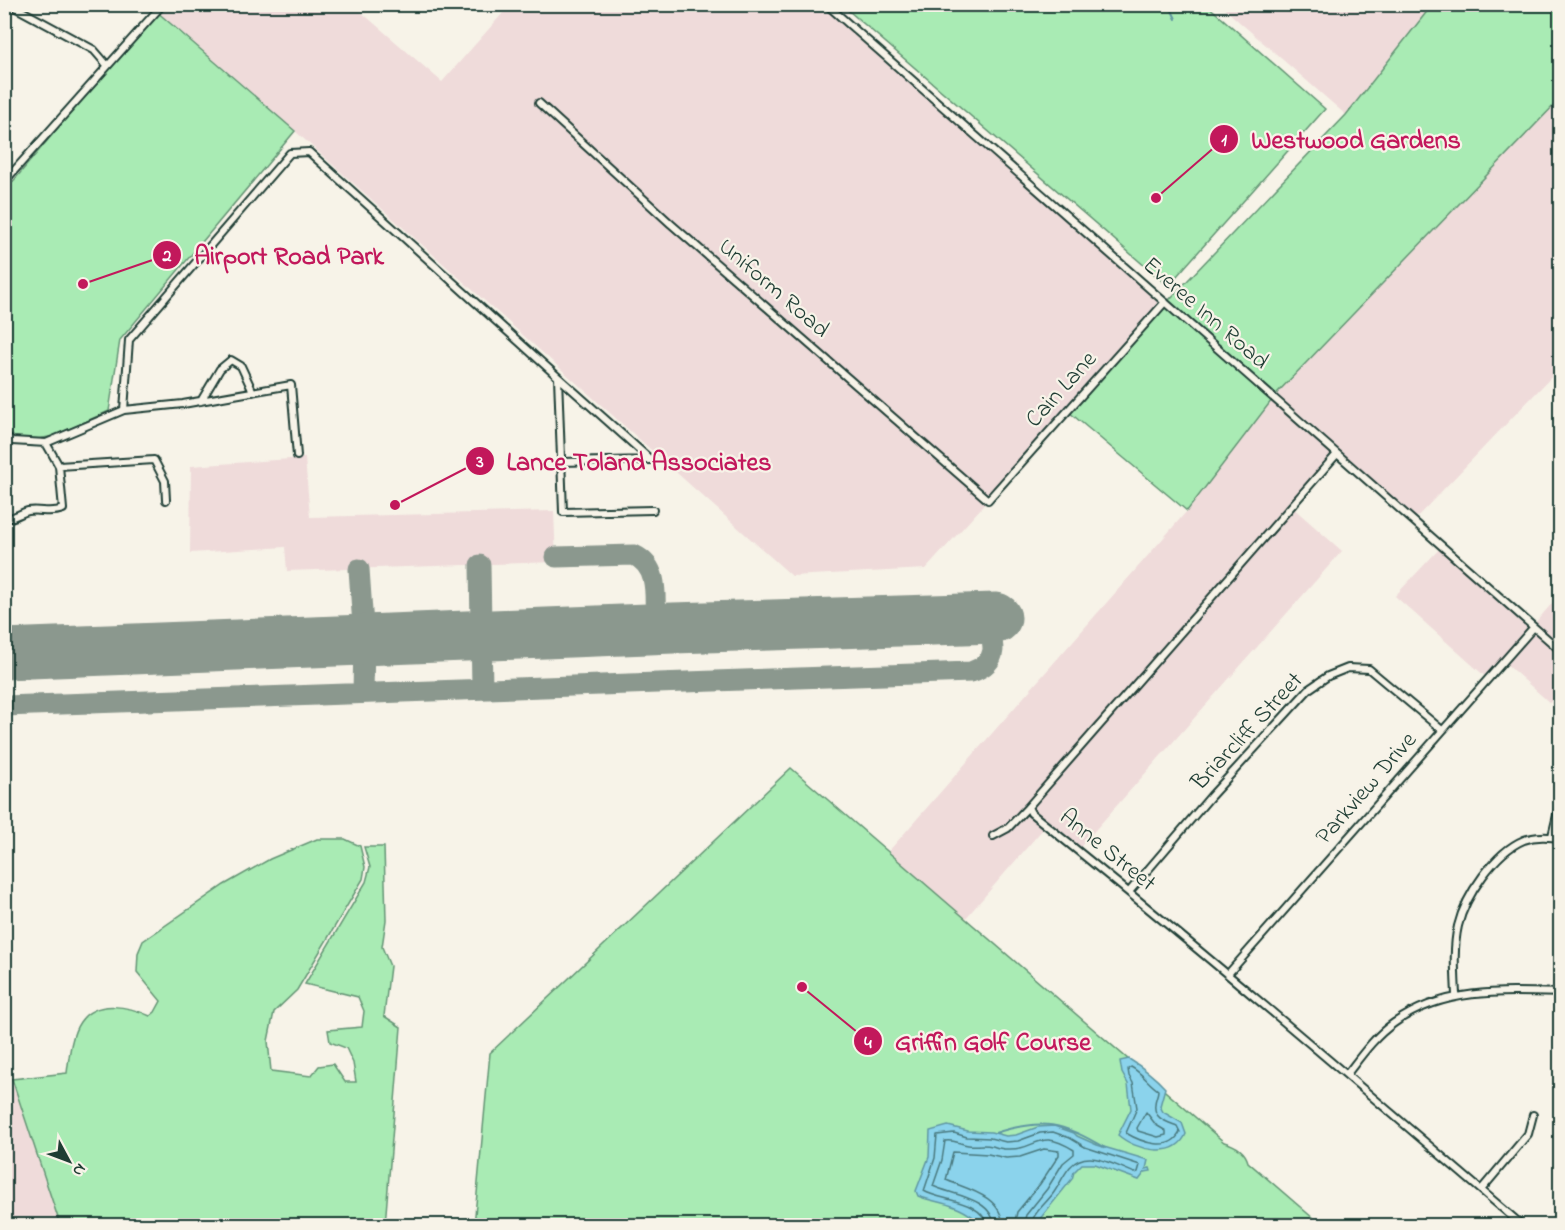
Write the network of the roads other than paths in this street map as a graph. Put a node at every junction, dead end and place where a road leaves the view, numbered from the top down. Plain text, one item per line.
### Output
1 (9, 4) edge
2 (163, 4) edge
3 (826, 4) edge
4 (107, 65) junction
5 (539, 103) dead end
6 (4, 167) edge
7 (12, 173) junction
8 (4, 182) edge
9 (1165, 302) junction
10 (558, 377) junction
11 (253, 392) junction
12 (201, 401) junction
13 (124, 410) junction
14 (4, 434) edge
15 (46, 443) junction
16 (1337, 454) junction
17 (297, 456) dead end
18 (561, 462) junction
19 (59, 466) junction
20 (986, 498) joint
21 (166, 500) dead end
22 (653, 510) dead end
23 (4, 519) edge
24 (1533, 628) junction
25 (1560, 650) edge
26 (1442, 730) junction
27 (1560, 803) edge
28 (1028, 807) junction
29 (993, 836) dead end
30 (1552, 837) junction
31 (1560, 839) edge
32 (1129, 891) junction
33 (1228, 974) junction
34 (1560, 993) edge
35 (1456, 995) junction
36 (1347, 1074) junction
37 (1533, 1115) dead end
38 (1482, 1190) junction
39 (1523, 1226) edge

1 - 4 street
2 - 4 street
3 - 9 street, Everee Inn Road
4 - 7 street
5 - 20 street, Uniform Road
6 - 7 street
7 - 8 street
9 - 16 street, Everee Inn Road
9 - 20 street, Cain Lane
10 - 13 street
10 - 18 street
10 - 18 street
11 - 12 street
11 - 12 street
11 - 17 street
12 - 13 street
13 - 15 street
14 - 15 street
15 - 19 street
16 - 24 street, Everee Inn Road
16 - 28 street, Anne Street
18 - 22 street
19 - 21 street
19 - 23 street
24 - 25 street, Everee Inn Road
24 - 26 street, Parkview Drive
26 - 32 street, Briarcliff Street
26 - 33 street, Parkview Drive
27 - 30 street
28 - 29 street
28 - 32 street, Anne Street
30 - 31 street
30 - 35 street
32 - 33 street, Anne Street
33 - 36 street, Anne Street
34 - 35 street
35 - 36 street
36 - 38 street, Anne Street
37 - 38 street
38 - 39 street, Anne Street

